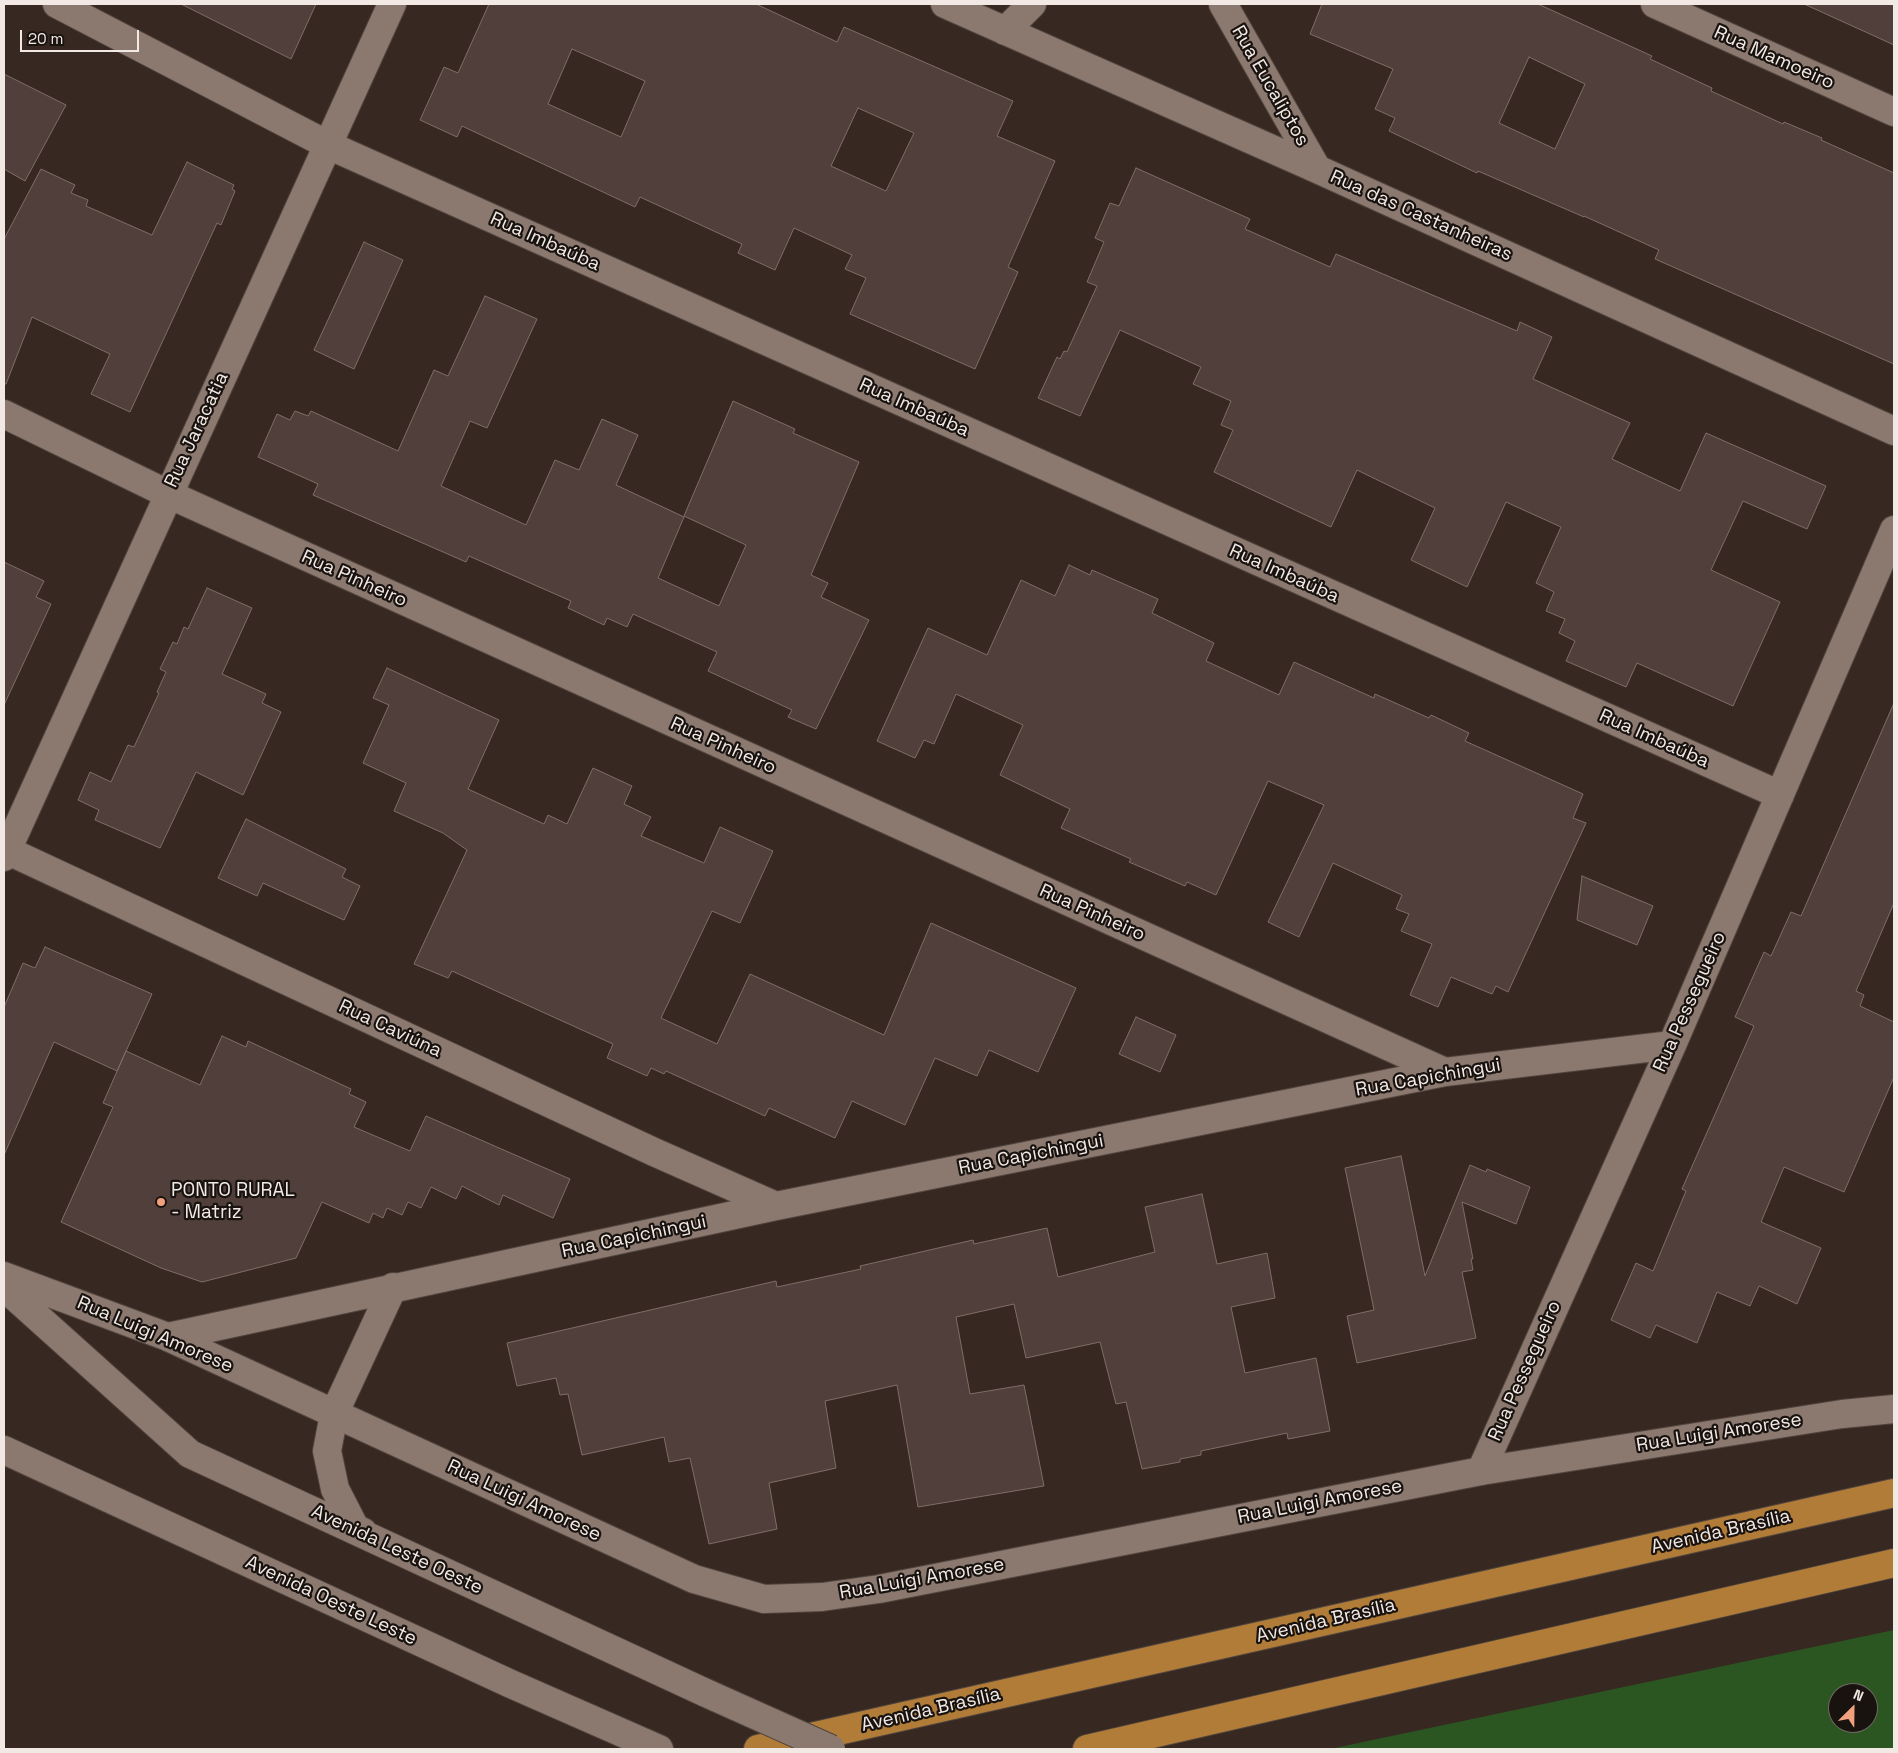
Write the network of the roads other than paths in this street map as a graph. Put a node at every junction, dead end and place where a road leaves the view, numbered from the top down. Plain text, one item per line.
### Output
1 (57, 4) edge
2 (392, 4) edge
3 (945, 4) edge
4 (1032, 4) edge
5 (1223, 4) edge
6 (1655, 4) edge
7 (1005, 31) junction
8 (1894, 112) edge
9 (328, 145) junction
10 (1317, 169) junction
11 (4, 414) edge
12 (1894, 431) edge
13 (168, 494) junction
14 (1894, 530) edge
15 (1780, 796) junction
16 (5, 852) edge
17 (1672, 1045) junction
18 (1445, 1072) junction
19 (776, 1206) junction
20 (4, 1276) edge
21 (4, 1288) edge
22 (393, 1288) junction
23 (168, 1337) junction
24 (1894, 1409) edge
25 (334, 1414) junction
26 (4, 1450) edge
27 (1480, 1471) junction
28 (1894, 1493) edge
29 (388, 1546) junction
30 (1894, 1563) edge
31 (659, 1749) edge
32 (758, 1749) edge
33 (831, 1749) edge
34 (1087, 1749) edge

1 - 9 street, Rua Imbaúba
2 - 9 street, Rua Jaracatia
3 - 7 street, Rua das Castanheiras
4 - 7 street
5 - 10 street, Rua Eucaliptos
6 - 8 street, Rua Mamoeiro
7 - 10 street, Rua das Castanheiras
9 - 13 street, Rua Jaracatia
9 - 15 street, Rua Imbaúba
10 - 12 street, Rua das Castanheiras
11 - 13 street, Rua Pinheiro
13 - 16 street, Rua Jaracatia
13 - 18 street, Rua Pinheiro
14 - 15 street, Rua Pessegueiro
15 - 17 street, Rua Pessegueiro
16 - 19 street, Rua Caviúna
17 - 18 street, Rua Capichingui
17 - 27 street, Rua Pessegueiro
18 - 19 street, Rua Capichingui
19 - 22 street, Rua Capichingui
20 - 23 street, Rua Luigi Amorese
21 - 29 street, Avenida Leste Oeste
22 - 23 street, Rua Capichingui
22 - 25 street
23 - 25 street, Rua Luigi Amorese
24 - 27 street, Rua Luigi Amorese
25 - 27 street, Rua Luigi Amorese
25 - 29 street
26 - 31 street, Avenida Oeste Leste
28 - 32 highway, Avenida Brasília
29 - 33 street, Avenida Leste Oeste, bridge
30 - 34 highway

